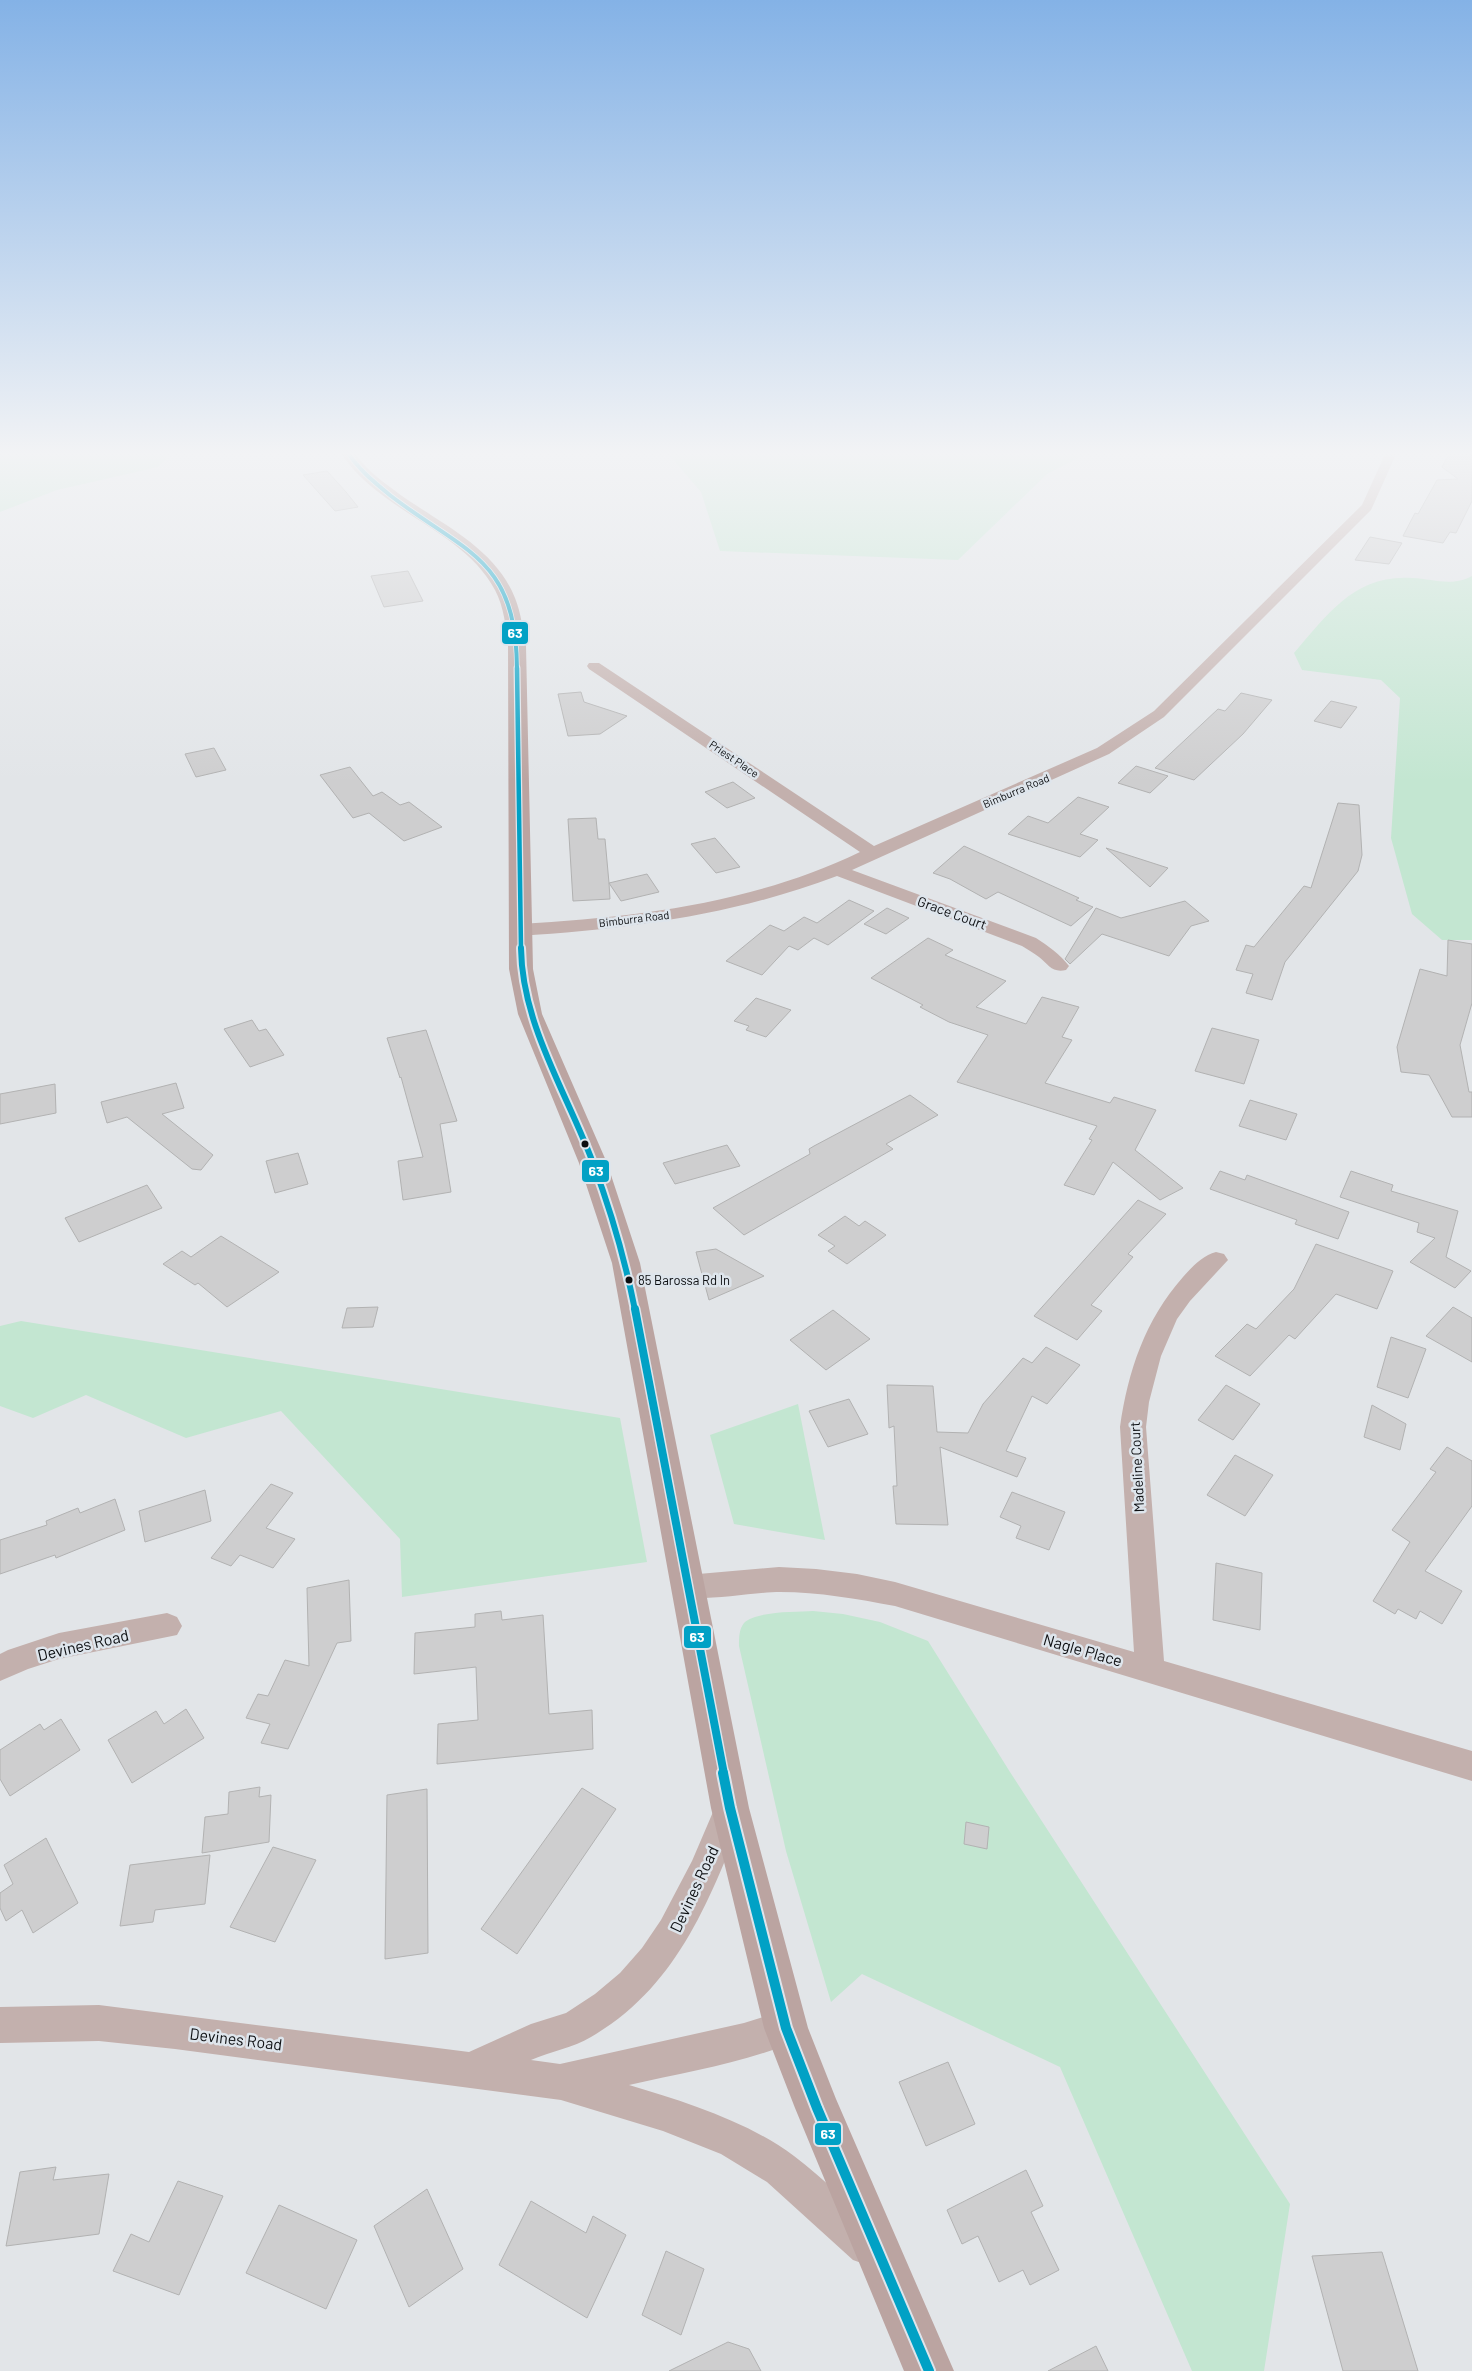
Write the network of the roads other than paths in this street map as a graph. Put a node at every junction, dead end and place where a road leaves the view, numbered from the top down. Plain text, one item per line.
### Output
1 (479, 561) edge
2 (1313, 561) edge
3 (594, 666) dead end
4 (873, 853) junction
5 (839, 871) junction
6 (520, 930) junction
7 (1059, 966) dead end
8 (1216, 1260) dead end
9 (687, 1587) junction
10 (167, 1626) dead end
11 (0, 1668) edge
12 (1150, 1670) junction
13 (1472, 1766) edge
14 (730, 1808) junction
15 (0, 2025) edge
16 (786, 2028) junction
17 (471, 2070) junction
18 (560, 2082) junction
19 (884, 2262) junction
20 (929, 2371) edge

1 - 6 street
2 - 4 street, Bimburra Road
3 - 4 street, Priest Place
4 - 5 street, Bimburra Road
5 - 6 street, Bimburra Road
5 - 7 street, Grace Court
6 - 9 street
8 - 12 street, Madeline Court
9 - 12 street, Nagle Place
9 - 14 street
10 - 11 street, Devines Road
12 - 13 street, Nagle Place
14 - 16 street
14 - 17 street, Devines Road
15 - 17 street, Devines Road
16 - 18 street, Devines Road
16 - 19 street
17 - 18 street, Devines Road
18 - 19 street, Devines Road
19 - 20 street

